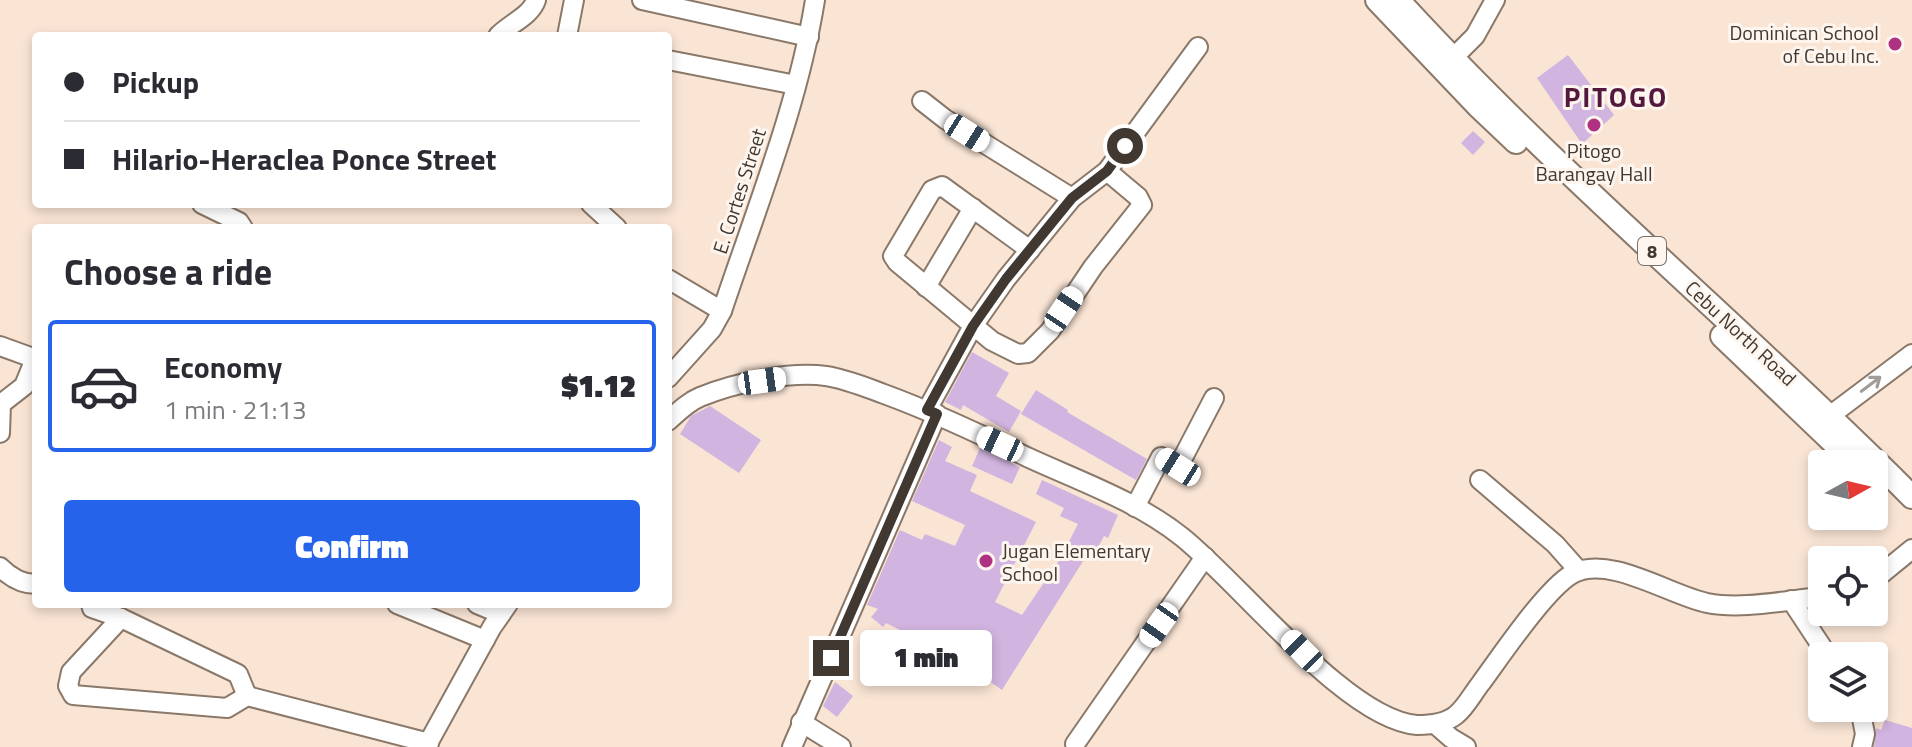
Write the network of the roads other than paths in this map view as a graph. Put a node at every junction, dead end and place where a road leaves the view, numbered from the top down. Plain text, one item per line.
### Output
1 (536, 0) edge
2 (574, 0) edge
3 (642, 0) edge
4 (815, 0) edge
5 (1377, 0) edge
6 (1398, 0) edge
7 (1493, 2) edge
8 (502, 32) edge
9 (568, 32) edge
10 (809, 37) junction
11 (1198, 47) dead end
12 (672, 61) edge
13 (1448, 63) junction
14 (796, 85) junction
15 (922, 101) dead end
16 (1107, 171) junction
17 (1072, 198) junction
18 (210, 208) edge
19 (595, 208) edge
20 (973, 208) junction
21 (240, 224) edge
22 (613, 224) edge
23 (1030, 250) junction
24 (672, 281) edge
25 (926, 287) junction
26 (722, 311) junction
27 (973, 326) junction
28 (0, 346) edge
29 (1912, 354) edge
30 (32, 358) edge
31 (32, 368) edge
32 (672, 374) edge
33 (1214, 398) dead end
34 (932, 412) junction
35 (672, 418) edge
36 (1823, 421) junction
37 (0, 433) edge
38 (1845, 450) edge
39 (1480, 480) dead end
40 (1888, 493) edge
41 (1912, 497) edge
42 (1135, 507) junction
43 (1912, 515) edge
44 (1912, 549) edge
45 (1205, 557) junction
46 (0, 567) edge
47 (1888, 569) edge
48 (1579, 571) junction
49 (32, 584) edge
50 (1808, 598) edge
51 (1791, 600) junction
52 (92, 608) edge
53 (407, 608) edge
54 (504, 609) edge
55 (121, 618) junction
56 (485, 640) junction
57 (1819, 642) edge
58 (247, 696) junction
59 (801, 722) junction
60 (1863, 722) edge
61 (1435, 724) junction
62 (1075, 744) dead end
63 (1455, 744) edge
64 (427, 745) edge
65 (792, 747) edge
66 (841, 747) edge
67 (1862, 747) edge

1 - 8 street
2 - 9 street
3 - 10 street
4 - 10 street, E. Cortes Street
5 - 13 main road, Cebu North Road / 8
6 - 13 main road, Cebu North Road / 8
7 - 13 street
10 - 14 street, E. Cortes Street
11 - 16 street
12 - 14 street
13 - 36 main road, Cebu North Road / 8
14 - 26 street, E. Cortes Street
15 - 17 street
16 - 17 street
16 - 27 street
17 - 23 street
18 - 21 street
19 - 22 street
20 - 23 street
20 - 25 street
20 - 25 street
23 - 27 street
24 - 26 street
25 - 27 street
26 - 32 street, E. Cortes Street
27 - 34 street
28 - 30 street
36 -> 29 street
31 - 37 street
33 - 42 street
34 - 35 street
34 - 42 street
34 - 59 street
36 - 38 main road, Cebu North Road / 8
36 - 41 main road, Cebu North Road / 8
39 - 48 street
40 - 43 main road
42 - 45 street
44 - 47 street
45 - 61 street
45 - 62 street
46 - 49 street
48 - 51 street
48 - 61 street
50 - 51 street
51 - 57 street
52 - 55 street
53 - 56 street
54 - 56 street
55 - 58 street
55 - 58 street
56 - 64 street
58 - 64 street
59 - 65 street
59 - 66 street
60 - 67 street
61 - 63 street

